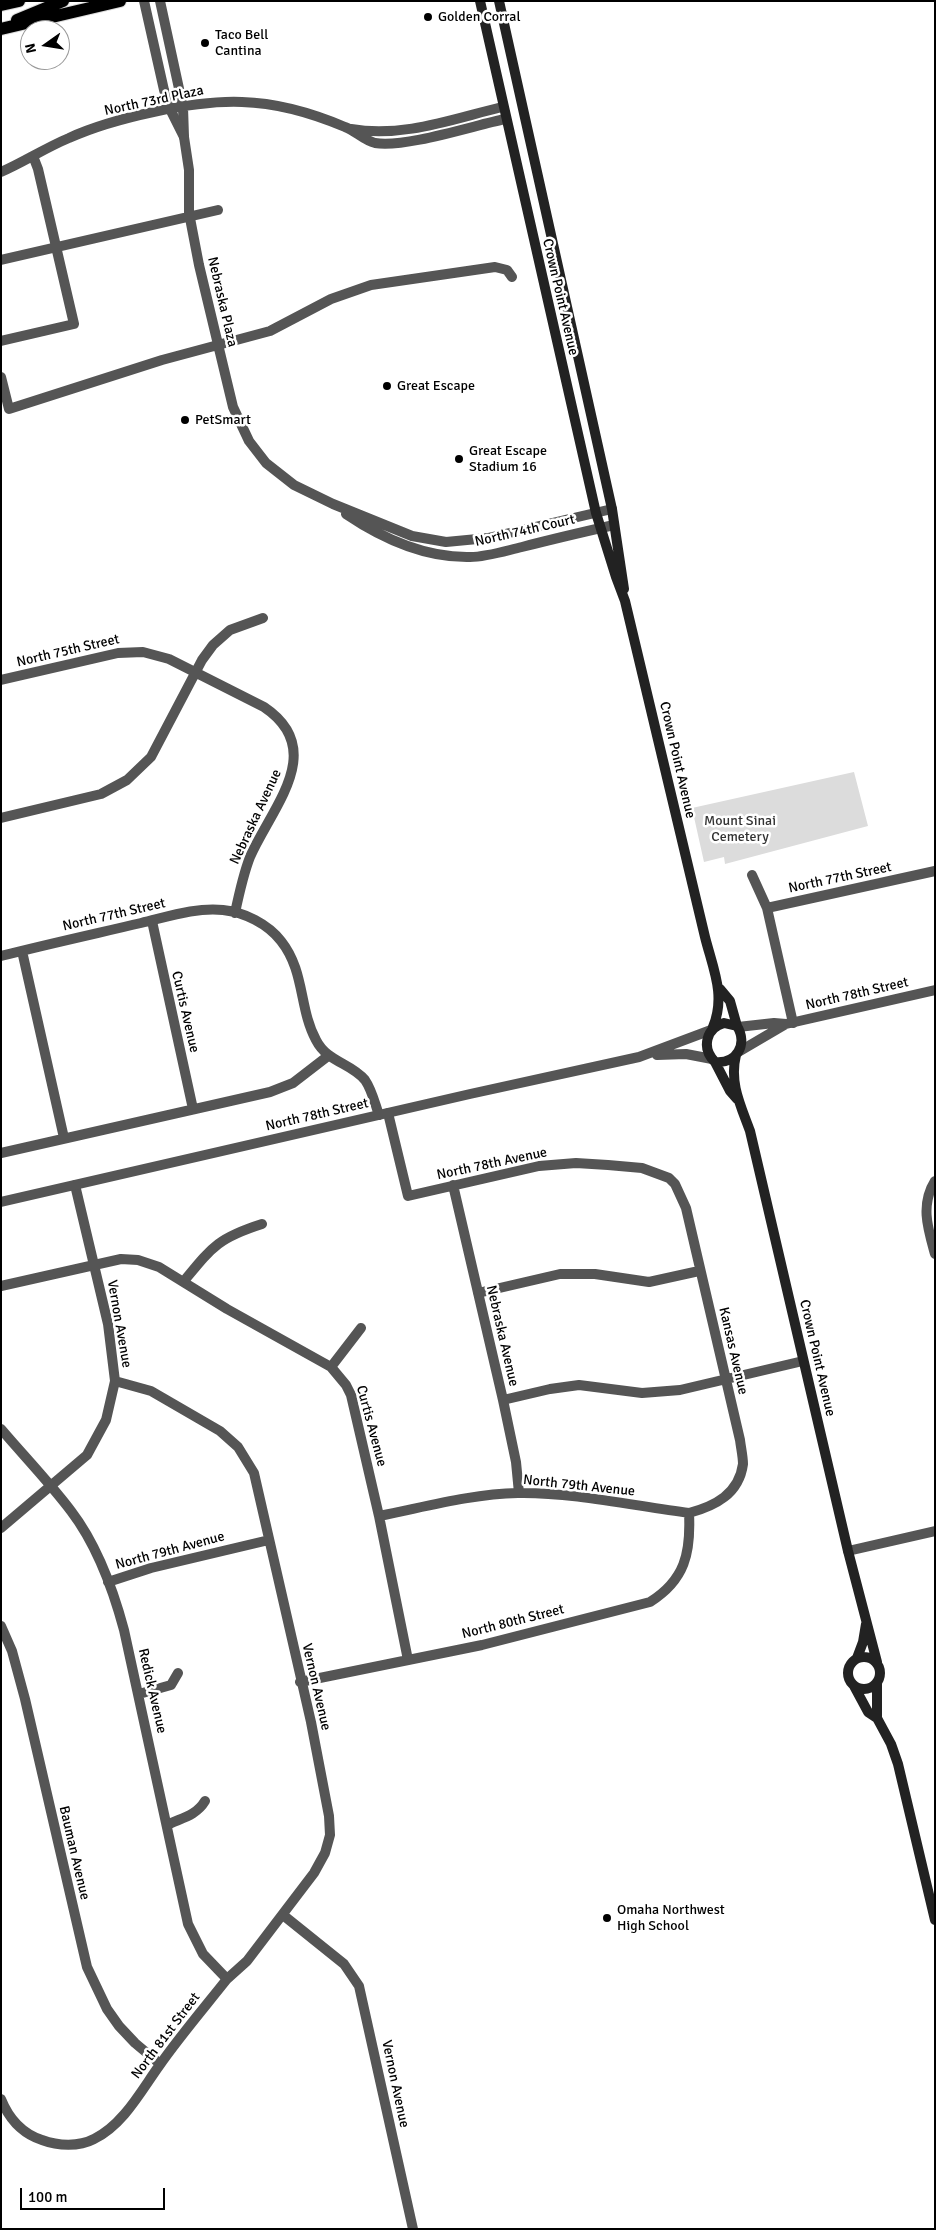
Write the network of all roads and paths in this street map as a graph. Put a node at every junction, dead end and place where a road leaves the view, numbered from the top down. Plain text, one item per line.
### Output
1 (19, 1) edge
2 (63, 1) edge
3 (120, 1) edge
4 (144, 1) edge
5 (160, 1) edge
6 (480, 1) edge
7 (499, 1) edge
8 (1, 5) edge
9 (1, 28) edge
10 (183, 107) junction
11 (502, 107) junction
12 (170, 109) junction
13 (505, 119) junction
14 (349, 128) junction
15 (184, 137) junction
16 (32, 156) junction
17 (1, 172) edge
18 (218, 210) dead end
19 (189, 216) junction
20 (56, 247) junction
21 (1, 260) edge
22 (512, 277) dead end
23 (1, 341) edge
24 (219, 345) junction
25 (1, 377) edge
26 (266, 464) joint
27 (333, 504) junction
28 (612, 509) junction
29 (596, 513) junction
30 (614, 525) junction
31 (600, 528) junction
32 (446, 542) junction
33 (444, 556) junction
34 (624, 595) junction
35 (263, 618) dead end
36 (196, 672) junction
37 (1, 680) edge
38 (1, 818) edge
39 (935, 871) edge
40 (752, 875) dead end
41 (767, 908) junction
42 (234, 913) junction
43 (152, 921) junction
44 (22, 951) junction
45 (1, 956) edge
46 (720, 989) junction
47 (935, 990) edge
48 (790, 1023) junction
49 (737, 1026) junction
50 (712, 1029) junction
51 (738, 1053) junction
52 (328, 1056) junction
53 (639, 1057) junction
54 (714, 1061) junction
55 (737, 1100) junction
56 (193, 1109) junction
57 (383, 1114) junction
58 (64, 1138) junction
59 (1, 1153) edge
60 (642, 1168) joint
61 (935, 1181) edge
62 (75, 1185) junction
63 (452, 1185) junction
64 (1, 1202) edge
65 (262, 1224) dead end
66 (935, 1254) edge
67 (93, 1264) junction
68 (699, 1271) junction
69 (184, 1281) junction
70 (1, 1286) edge
71 (478, 1293) junction
72 (361, 1328) dead end
73 (804, 1361) junction
74 (331, 1367) junction
75 (726, 1379) junction
76 (115, 1381) junction
77 (503, 1400) junction
78 (1, 1429) edge
79 (50, 1487) junction
80 (519, 1493) junction
81 (689, 1513) junction
82 (379, 1516) junction
83 (1, 1528) edge
84 (935, 1531) edge
85 (269, 1540) junction
86 (848, 1551) junction
87 (108, 1582) junction
88 (866, 1624) junction
89 (1, 1626) edge
90 (858, 1658) junction
91 (408, 1660) junction
92 (877, 1662) junction
93 (178, 1673) dead end
94 (300, 1682) junction
95 (878, 1682) junction
96 (854, 1686) junction
97 (139, 1694) junction
98 (877, 1718) junction
99 (205, 1801) dead end
100 (167, 1825) junction
101 (931, 1890) edge
102 (283, 1915) junction
103 (935, 1920) edge
104 (227, 1979) junction
105 (160, 2064) junction
106 (1, 2099) edge
107 (413, 2229) edge

1 - 8 main road
2 - 9 main road
3 - 9 main road
4 - 12 street, Nebraska Plaza
5 - 10 street, Nebraska Plaza
6 - 11 main road, Crown Point Avenue
7 - 28 main road, Crown Point Avenue
10 - 12 street, North 73rd Plaza
10 - 14 street, North 73rd Plaza
10 - 15 street, Nebraska Plaza
11 - 13 main road, Crown Point Avenue
11 - 14 street, North 73rd Plaza
12 - 15 street, Nebraska Plaza
12 - 16 street, North 73rd Plaza
13 - 14 street, North 73rd Plaza
13 - 29 main road, Crown Point Avenue
15 - 19 street, Nebraska Plaza
16 - 17 street, North 73rd Plaza
16 - 20 street
18 - 19 street
19 - 20 street
19 - 24 street, Nebraska Plaza
20 - 21 street
20 - 23 street
22 - 24 street
24 - 25 street
24 - 26 street, Nebraska Plaza
26 - 27 street, North 74th Court
27 - 32 street, North 74th Court
27 - 33 street, North 74th Court
28 - 29 street, North 74th Court
28 - 30 main road, Crown Point Avenue
29 - 31 main road, Crown Point Avenue
29 - 32 street, North 74th Court
30 - 31 street, North 74th Court
30 - 34 main road, Crown Point Avenue
31 - 33 street, North 74th Court
31 - 34 main road, Crown Point Avenue
32 - 33 street
34 - 46 main road, Crown Point Avenue
35 - 36 street
36 - 37 street, North 75th Street
36 - 38 street
36 - 42 street, Nebraska Avenue
39 - 41 street, North 77th Street
40 - 41 street
41 - 48 street
42 - 43 street, North 77th Street
42 - 52 street
43 - 44 street, North 77th Street
43 - 56 street, Curtis Avenue
44 - 45 street, North 77th Street
44 - 58 street
46 - 49 main road, Crown Point Avenue
46 - 50 main road, Crown Point Avenue
47 - 48 street, North 78th Street
48 - 49 street
48 - 51 street
49 - 50 main road
49 - 51 main road
50 - 53 street
50 - 54 main road
51 - 54 main road
51 - 55 main road, Crown Point Avenue
52 - 56 street
52 - 57 street
53 - 54 street
53 - 57 street, North 78th Street
54 - 55 main road, Crown Point Avenue
55 - 73 main road, Crown Point Avenue
56 - 58 street
57 - 62 street, North 78th Street
57 - 63 street, North 78th Avenue
58 - 59 street
60 - 63 street, North 78th Avenue
60 - 68 street, Kansas Avenue
61 - 66 street
62 - 64 street, North 78th Street
62 - 67 street, Vernon Avenue
63 - 71 street, Nebraska Avenue
65 - 69 street
67 - 69 street, Curtis Avenue
67 - 70 street
67 - 76 street, Vernon Avenue
68 - 71 street
68 - 75 street, Kansas Avenue
69 - 74 street, Curtis Avenue
71 - 77 street, Nebraska Avenue
72 - 74 street
73 - 75 street
73 - 86 main road, Crown Point Avenue
74 - 82 street, Curtis Avenue
75 - 77 street
75 - 81 street, Kansas Avenue
76 - 79 street
76 - 85 street, Vernon Avenue
77 - 80 street, Nebraska Avenue
78 - 79 street, Redick Avenue
79 - 83 street
79 - 87 street, Redick Avenue
80 - 81 street, North 79th Avenue
80 - 82 street, North 79th Avenue
81 - 91 street, North 80th Street
82 - 91 street, Curtis Avenue
84 - 86 street
85 - 87 street, North 79th Avenue
85 - 94 street, Vernon Avenue
86 - 88 main road, Crown Point Avenue
87 - 97 street, Redick Avenue
88 - 90 main road, Crown Point Avenue
88 - 92 main road, Crown Point Avenue
89 - 105 street, Bauman Avenue
90 - 92 main road
90 - 96 main road
91 - 94 street, North 80th Street
92 - 95 main road
93 - 97 street
94 - 102 street, Vernon Avenue
95 - 96 main road
95 - 98 main road
96 - 98 main road
97 - 100 street, Redick Avenue
98 - 101 main road
99 - 100 street
100 - 104 street, Redick Avenue
101 - 103 main road
102 - 104 street, North 81st Street
102 - 107 street, Vernon Avenue
104 - 105 street, North 81st Street
105 - 106 street, North 81st Street

